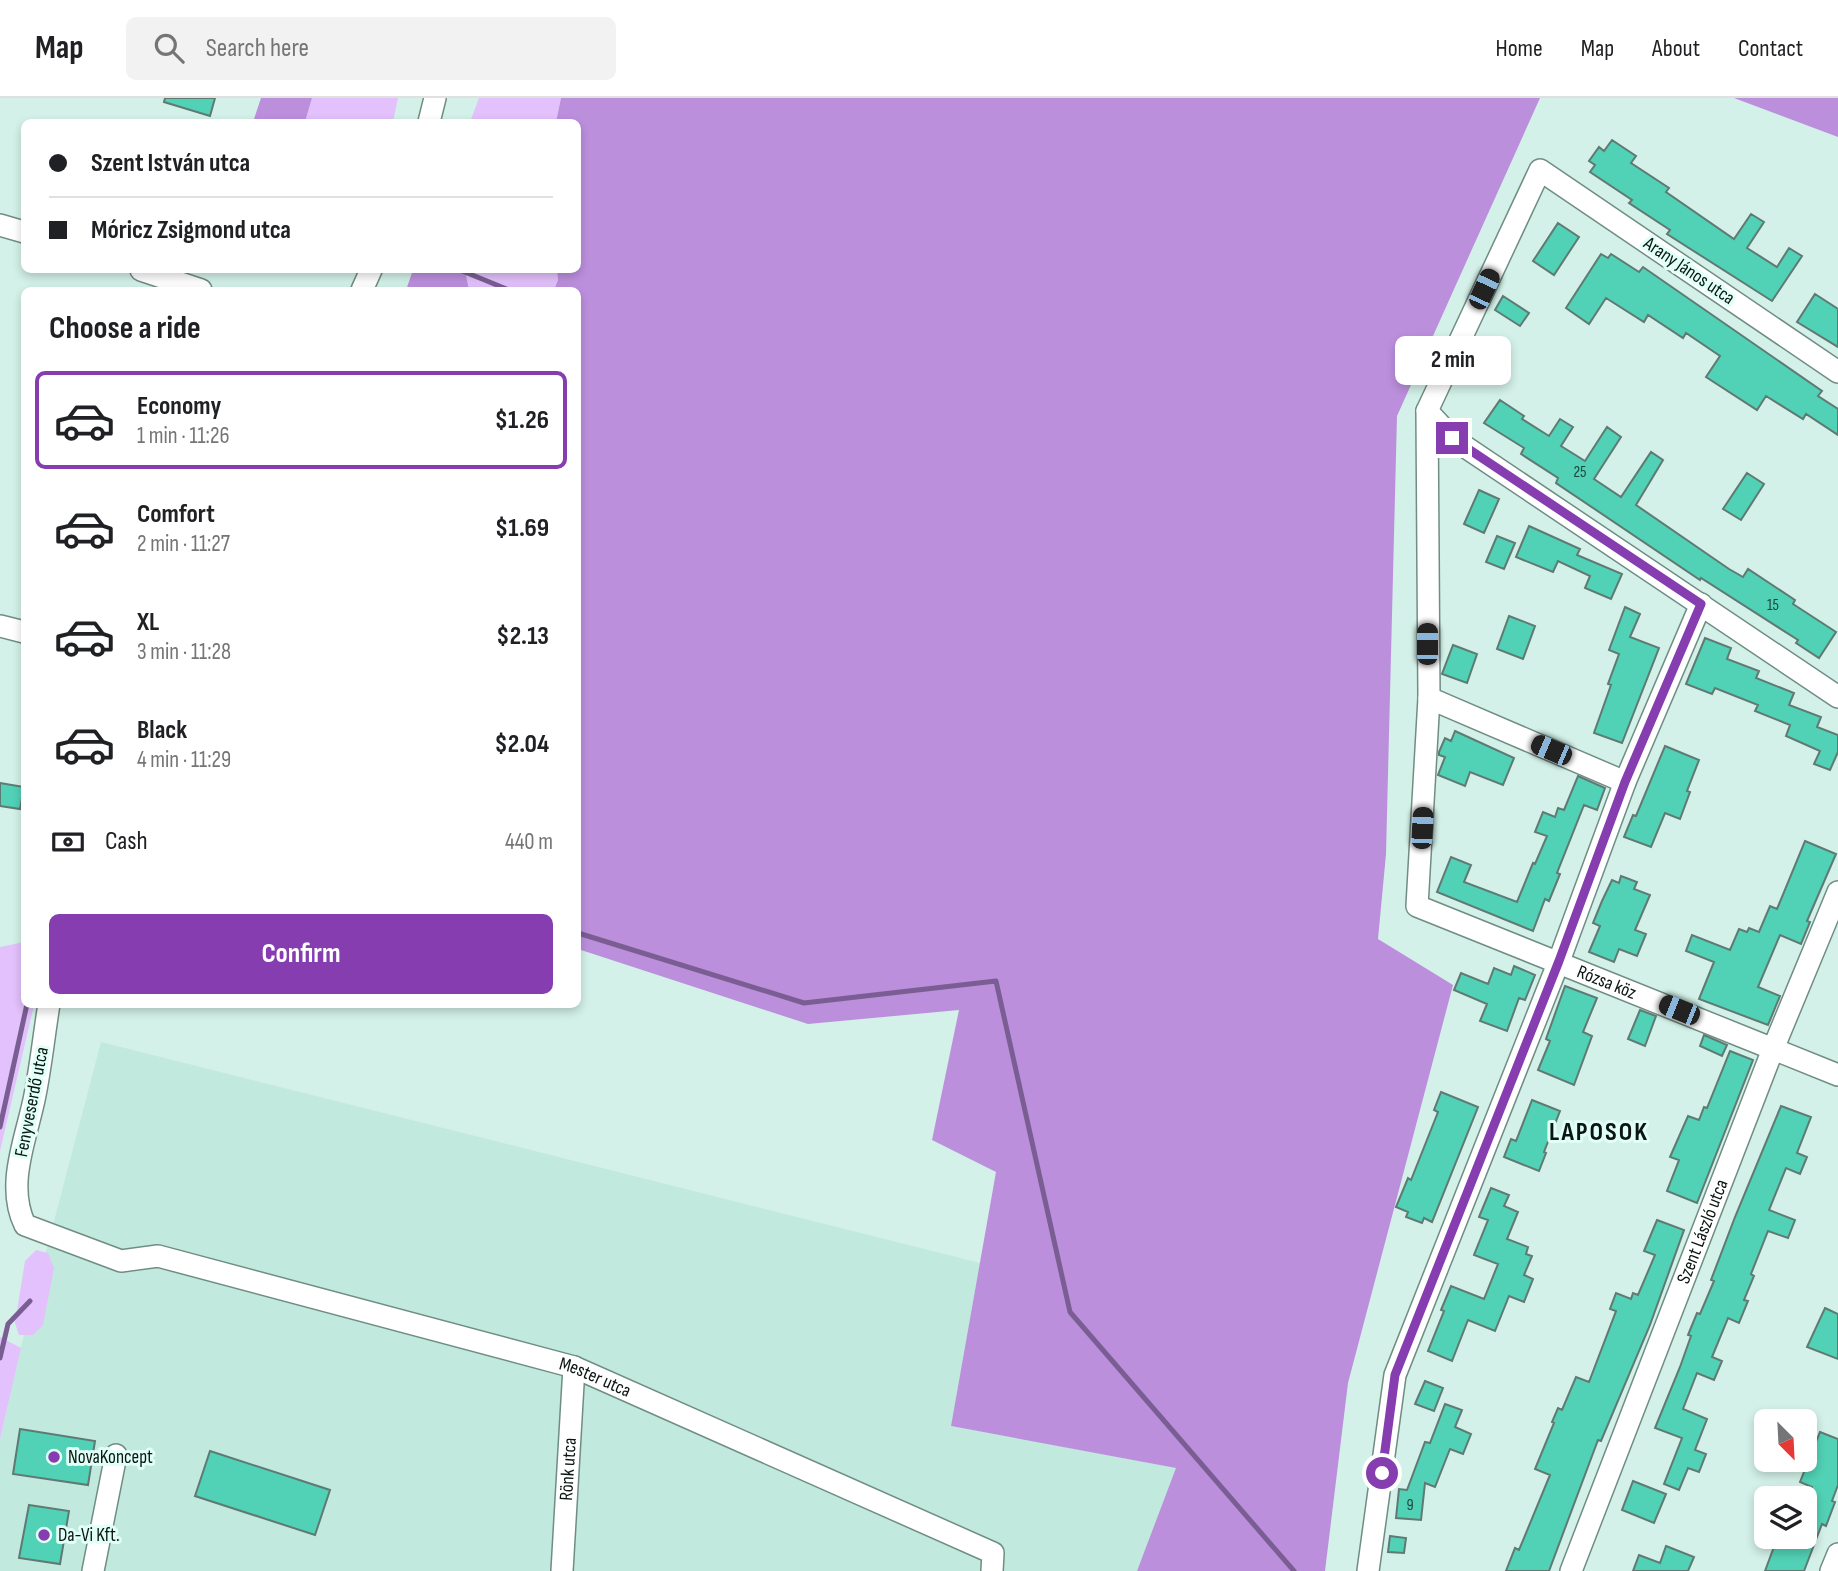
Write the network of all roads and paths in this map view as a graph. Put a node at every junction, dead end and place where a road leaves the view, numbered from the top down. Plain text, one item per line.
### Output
1 (435, 98) edge
2 (430, 119) edge
3 (0, 225) edge
4 (21, 231) edge
5 (150, 273) edge
6 (192, 287) edge
7 (1838, 372) edge
8 (1427, 411) junction
9 (1701, 604) junction
10 (0, 626) edge
11 (21, 631) edge
12 (1838, 697) edge
13 (1429, 698) junction
14 (1625, 782) junction
15 (1838, 892) edge
16 (1559, 961) junction
17 (48, 1008) edge
18 (1773, 1049) junction
19 (1838, 1074) edge
20 (158, 1256) joint
21 (574, 1367) junction
22 (116, 1455) dead end
23 (1838, 1554) edge
24 (93, 1571) edge
25 (562, 1571) edge
26 (992, 1571) edge
27 (1368, 1571) edge
28 (1570, 1571) edge
29 (1831, 1571) edge

1 - 2 street
3 - 4 street
5 - 6 street
7 - 8 street, Arany János utca
8 - 9 street
8 - 13 street
9 - 12 street
9 - 14 street
10 - 11 street
13 - 14 street
13 - 16 street, Rózsa köz
14 - 16 street
15 - 18 street, Szent László utca
16 - 18 street, Rózsa köz
16 - 27 street
17 - 20 street, Fenyveserdő utca
18 - 19 street, Rózsa köz
18 - 28 street, Szent László utca
20 - 21 street, Mester utca
21 - 25 street, Rönk utca
21 - 26 street, Mester utca
22 - 24 street
23 - 29 street

